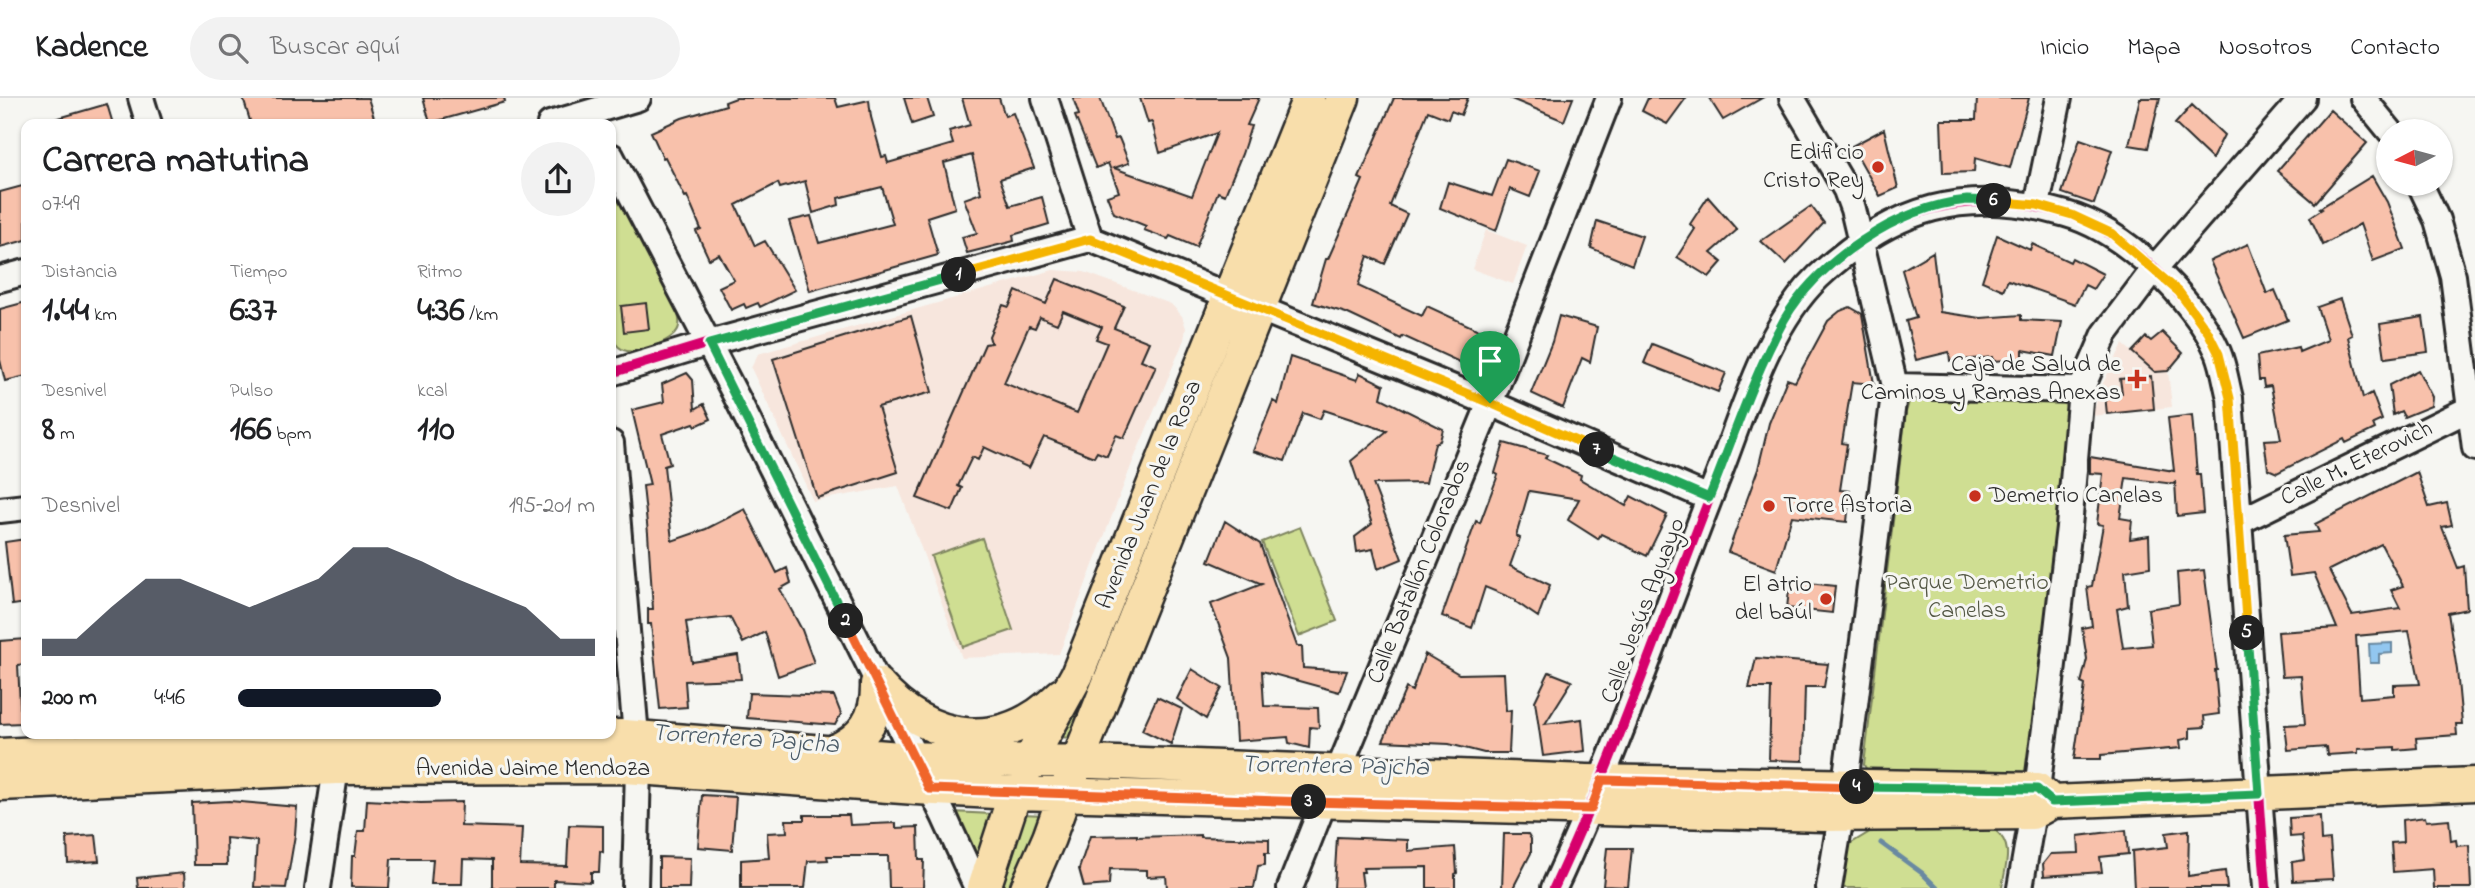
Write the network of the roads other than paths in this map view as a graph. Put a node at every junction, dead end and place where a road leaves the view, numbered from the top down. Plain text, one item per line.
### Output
1 (141, 98) edge
2 (638, 98) edge
3 (1045, 98) edge
4 (1309, 98) edge
5 (1343, 98) edge
6 (1609, 98) edge
7 (1792, 98) edge
8 (2059, 98) edge
9 (2303, 98) edge
10 (2363, 98) edge
11 (588, 115) edge
12 (147, 119) edge
13 (2380, 119) edge
14 (616, 166) edge
15 (2426, 196) edge
16 (2037, 205) junction
17 (1090, 239) junction
18 (1862, 240) junction
19 (2154, 269) junction
20 (21, 273) edge
21 (0, 279) edge
22 (1244, 301) junction
23 (709, 344) junction
24 (616, 372) edge
25 (1895, 386) junction
26 (2081, 390) junction
27 (1490, 403) junction
28 (2473, 407) edge
29 (2475, 448) edge
30 (1709, 498) junction
31 (616, 502) edge
32 (21, 508) edge
33 (0, 510) edge
34 (2239, 522) junction
35 (1077, 675) junction
36 (877, 684) junction
37 (636, 736) junction
38 (616, 737) edge
39 (554, 739) edge
40 (335, 747) edge
41 (832, 752) junction
42 (0, 755) edge
43 (913, 757) junction
44 (1030, 760) junction
45 (1077, 762) junction
46 (638, 767) junction
47 (1338, 772) junction
48 (0, 784) edge
49 (2475, 784) edge
50 (929, 789) junction
51 (1015, 793) junction
52 (1065, 793) junction
53 (2259, 794) junction
54 (1597, 795) junction
55 (1843, 801) junction
56 (2040, 801) junction
57 (1324, 802) junction
58 (318, 888) edge
59 (635, 888) edge
60 (977, 888) edge
61 (984, 888) edge
62 (1027, 888) edge
63 (1290, 888) edge
64 (1554, 888) edge
65 (1829, 888) edge
66 (2020, 888) edge
67 (2266, 888) edge

1 - 12 street
2 - 11 street
3 - 17 street
4 - 22 main road, Avenida Juan de la Rosa
5 - 22 main road, Avenida Juan de la Rosa
6 - 27 street, Calle Batallón Colorados
7 - 18 street
8 - 16 street
9 - 19 street
10 - 13 street
14 - 23 street
15 - 28 street
16 - 18 street, Calle Jesús Aguayo
16 - 19 street, Calle Jesús Aguayo
17 - 22 street
17 - 23 street
18 - 25 street
18 - 30 street, Calle Jesús Aguayo
19 - 26 street
19 - 34 street, Calle Jesús Aguayo
20 - 21 street
22 - 27 street
22 - 35 main road, Avenida Juan de la Rosa
22 - 45 main road, Avenida Juan de la Rosa
23 - 24 street
23 - 36 street
25 - 26 street
25 - 55 street
26 - 56 street
27 - 30 street
27 - 47 street, Calle Batallón Colorados
28 - 29 street
28 - 34 street, Calle M. Eterovich
30 - 54 street, Calle Jesús Aguayo
31 - 37 street
32 - 33 street
34 - 53 street, Calle Jesús Aguayo
35 - 36 main road
35 - 44 main road, Avenida Juan de la Rosa
36 - 41 main road
36 - 43 street
37 - 38 main road, Avenida Jaime Mendoza
37 - 41 main road, Avenida Jaime Mendoza
39 - 40 main road, Avenida Jaime Mendoza
40 - 42 main road, Avenida Jaime Mendoza
40 - 46 main road, Avenida Jaime Mendoza
40 - 48 main road, Avenida Jaime Mendoza
40 - 58 street
41 - 43 main road, Avenida Jaime Mendoza
43 - 44 main road, Avenida Jaime Mendoza
43 - 50 street
44 - 45 main road, Avenida Jaime Mendoza
44 - 51 main road, Avenida Juan de la Rosa
45 - 47 main road, Avenida Jaime Mendoza
45 - 52 main road, Avenida Juan de la Rosa
46 - 50 main road, Avenida Jaime Mendoza
46 - 59 street
47 - 54 main road, Avenida Jaime Mendoza
49 - 53 main road
50 - 51 main road, Avenida Jaime Mendoza
50 - 60 street
51 - 52 main road, Avenida Jaime Mendoza
51 - 61 main road, Avenida Juan de la Rosa
52 - 57 main road, Avenida Jaime Mendoza
52 - 62 main road, Avenida Juan de la Rosa
53 - 56 main road
53 - 67 street, Calle Jesús Aguayo
54 - 55 main road
54 - 57 main road, Avenida Jaime Mendoza
54 - 64 street, Calle Jesús Aguayo
55 - 56 main road
55 - 65 street
56 - 66 street
57 - 63 street

